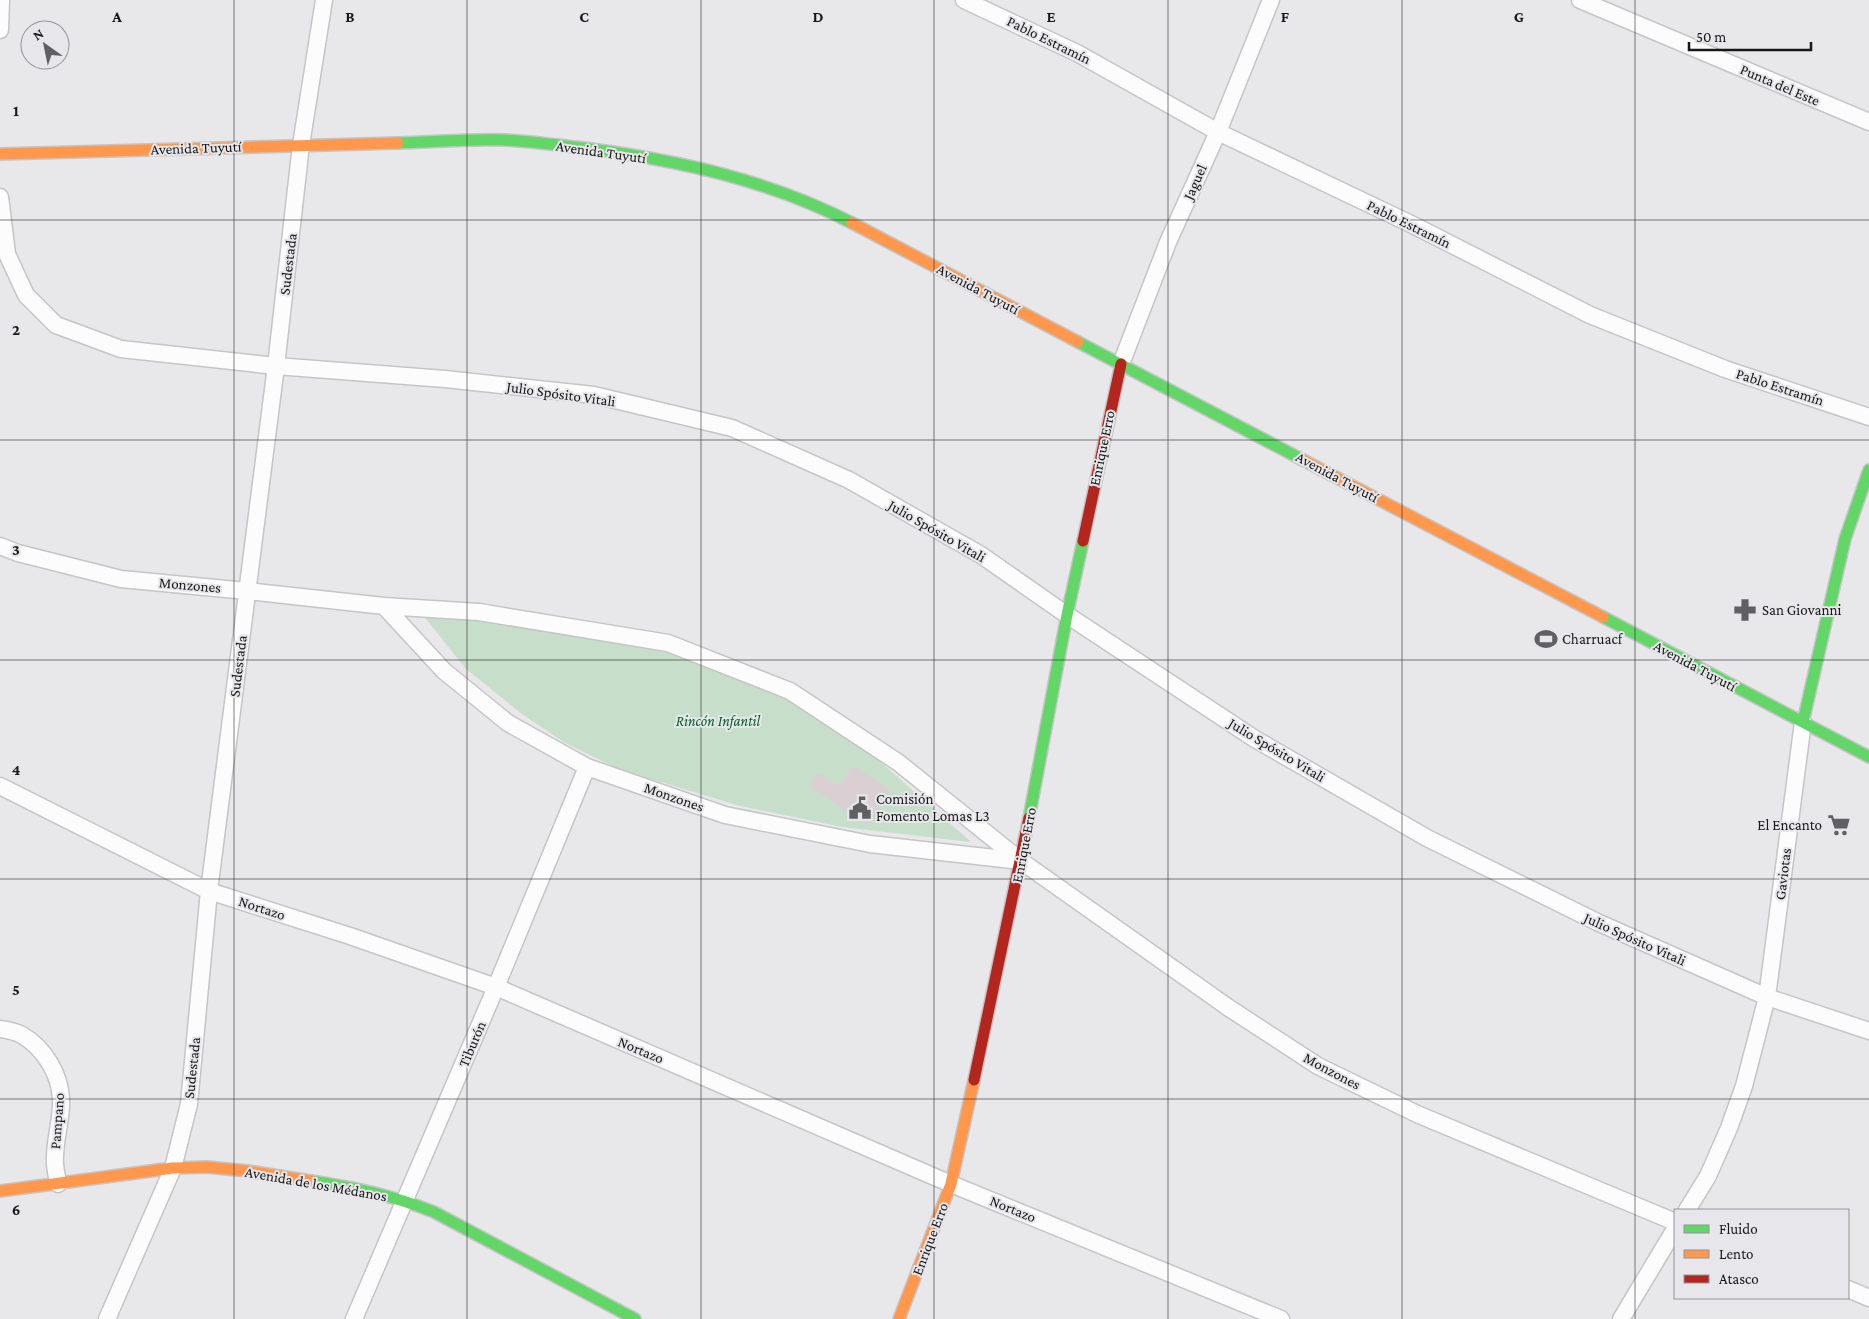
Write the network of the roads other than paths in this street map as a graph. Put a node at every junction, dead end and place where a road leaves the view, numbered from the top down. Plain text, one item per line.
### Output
1 (1, 0) edge
2 (324, 0) edge
3 (964, 0) edge
4 (1271, 0) edge
5 (1580, 0) edge
6 (0, 30) edge
7 (1869, 122) edge
8 (1218, 132) junction
9 (302, 144) junction
10 (0, 154) edge
11 (0, 197) edge
12 (1121, 364) junction
13 (276, 366) junction
14 (1869, 417) edge
15 (1869, 470) edge
16 (0, 546) edge
17 (247, 591) junction
18 (384, 606) junction
19 (1067, 615) junction
20 (1803, 722) junction
21 (1869, 757) edge
22 (587, 767) junction
23 (0, 786) edge
24 (1021, 861) junction
25 (210, 891) junction
26 (496, 987) junction
27 (1767, 997) junction
28 (0, 1029) edge
29 (1869, 1031) edge
30 (173, 1168) junction
31 (58, 1184) junction
32 (952, 1184) junction
33 (0, 1191) edge
34 (405, 1200) junction
35 (1687, 1209) edge
36 (1674, 1222) edge
37 (1674, 1231) edge
38 (1849, 1289) edge
39 (1869, 1298) edge
40 (1254, 1314) edge
41 (107, 1319) edge
42 (354, 1319) edge
43 (635, 1319) edge
44 (899, 1319) edge
45 (1281, 1319) edge
46 (1621, 1319) edge

1 - 6 street
2 - 9 street, Sudestada
3 - 8 street, Pablo Estramín
4 - 8 street, Jaguel
5 - 7 street, Punta del Este
8 - 12 street, Jaguel
8 - 14 street, Pablo Estramín
9 - 10 street, Avenida Tuyutí
9 - 12 street, Avenida Tuyutí
9 - 13 street, Sudestada
11 - 13 street, Julio Spósito Vitali
12 - 19 street, Enrique Erro
12 - 20 street, Avenida Tuyutí
13 - 17 street, Sudestada
13 - 19 street, Julio Spósito Vitali
15 - 20 street, Gaviotas
16 - 17 street, Monzones
17 - 18 street, Monzones
17 - 25 street, Sudestada
18 - 22 street, Monzones
18 - 24 street, Monzones
19 - 24 street, Enrique Erro
19 - 27 street, Julio Spósito Vitali
20 - 21 street, Avenida Tuyutí
20 - 27 street, Gaviotas
22 - 24 street, Monzones
22 - 26 street, Tiburón
23 - 25 street, Nortazo
24 - 32 street, Enrique Erro
24 - 36 street, Monzones
25 - 26 street, Nortazo
25 - 30 street, Sudestada
26 - 32 street, Nortazo
26 - 34 street, Tiburón
27 - 29 street, Julio Spósito Vitali
27 - 35 street, Gaviotas
28 - 31 street, Pampano
30 - 31 street, Avenida de los Médanos
30 - 34 street, Avenida de los Médanos
30 - 41 street, Sudestada
31 - 33 street, Avenida de los Médanos
32 - 40 street, Nortazo
32 - 44 street, Enrique Erro
34 - 42 street, Tiburón
34 - 43 street, Avenida de los Médanos
37 - 46 street
38 - 39 street
40 - 45 street, Nortazo

